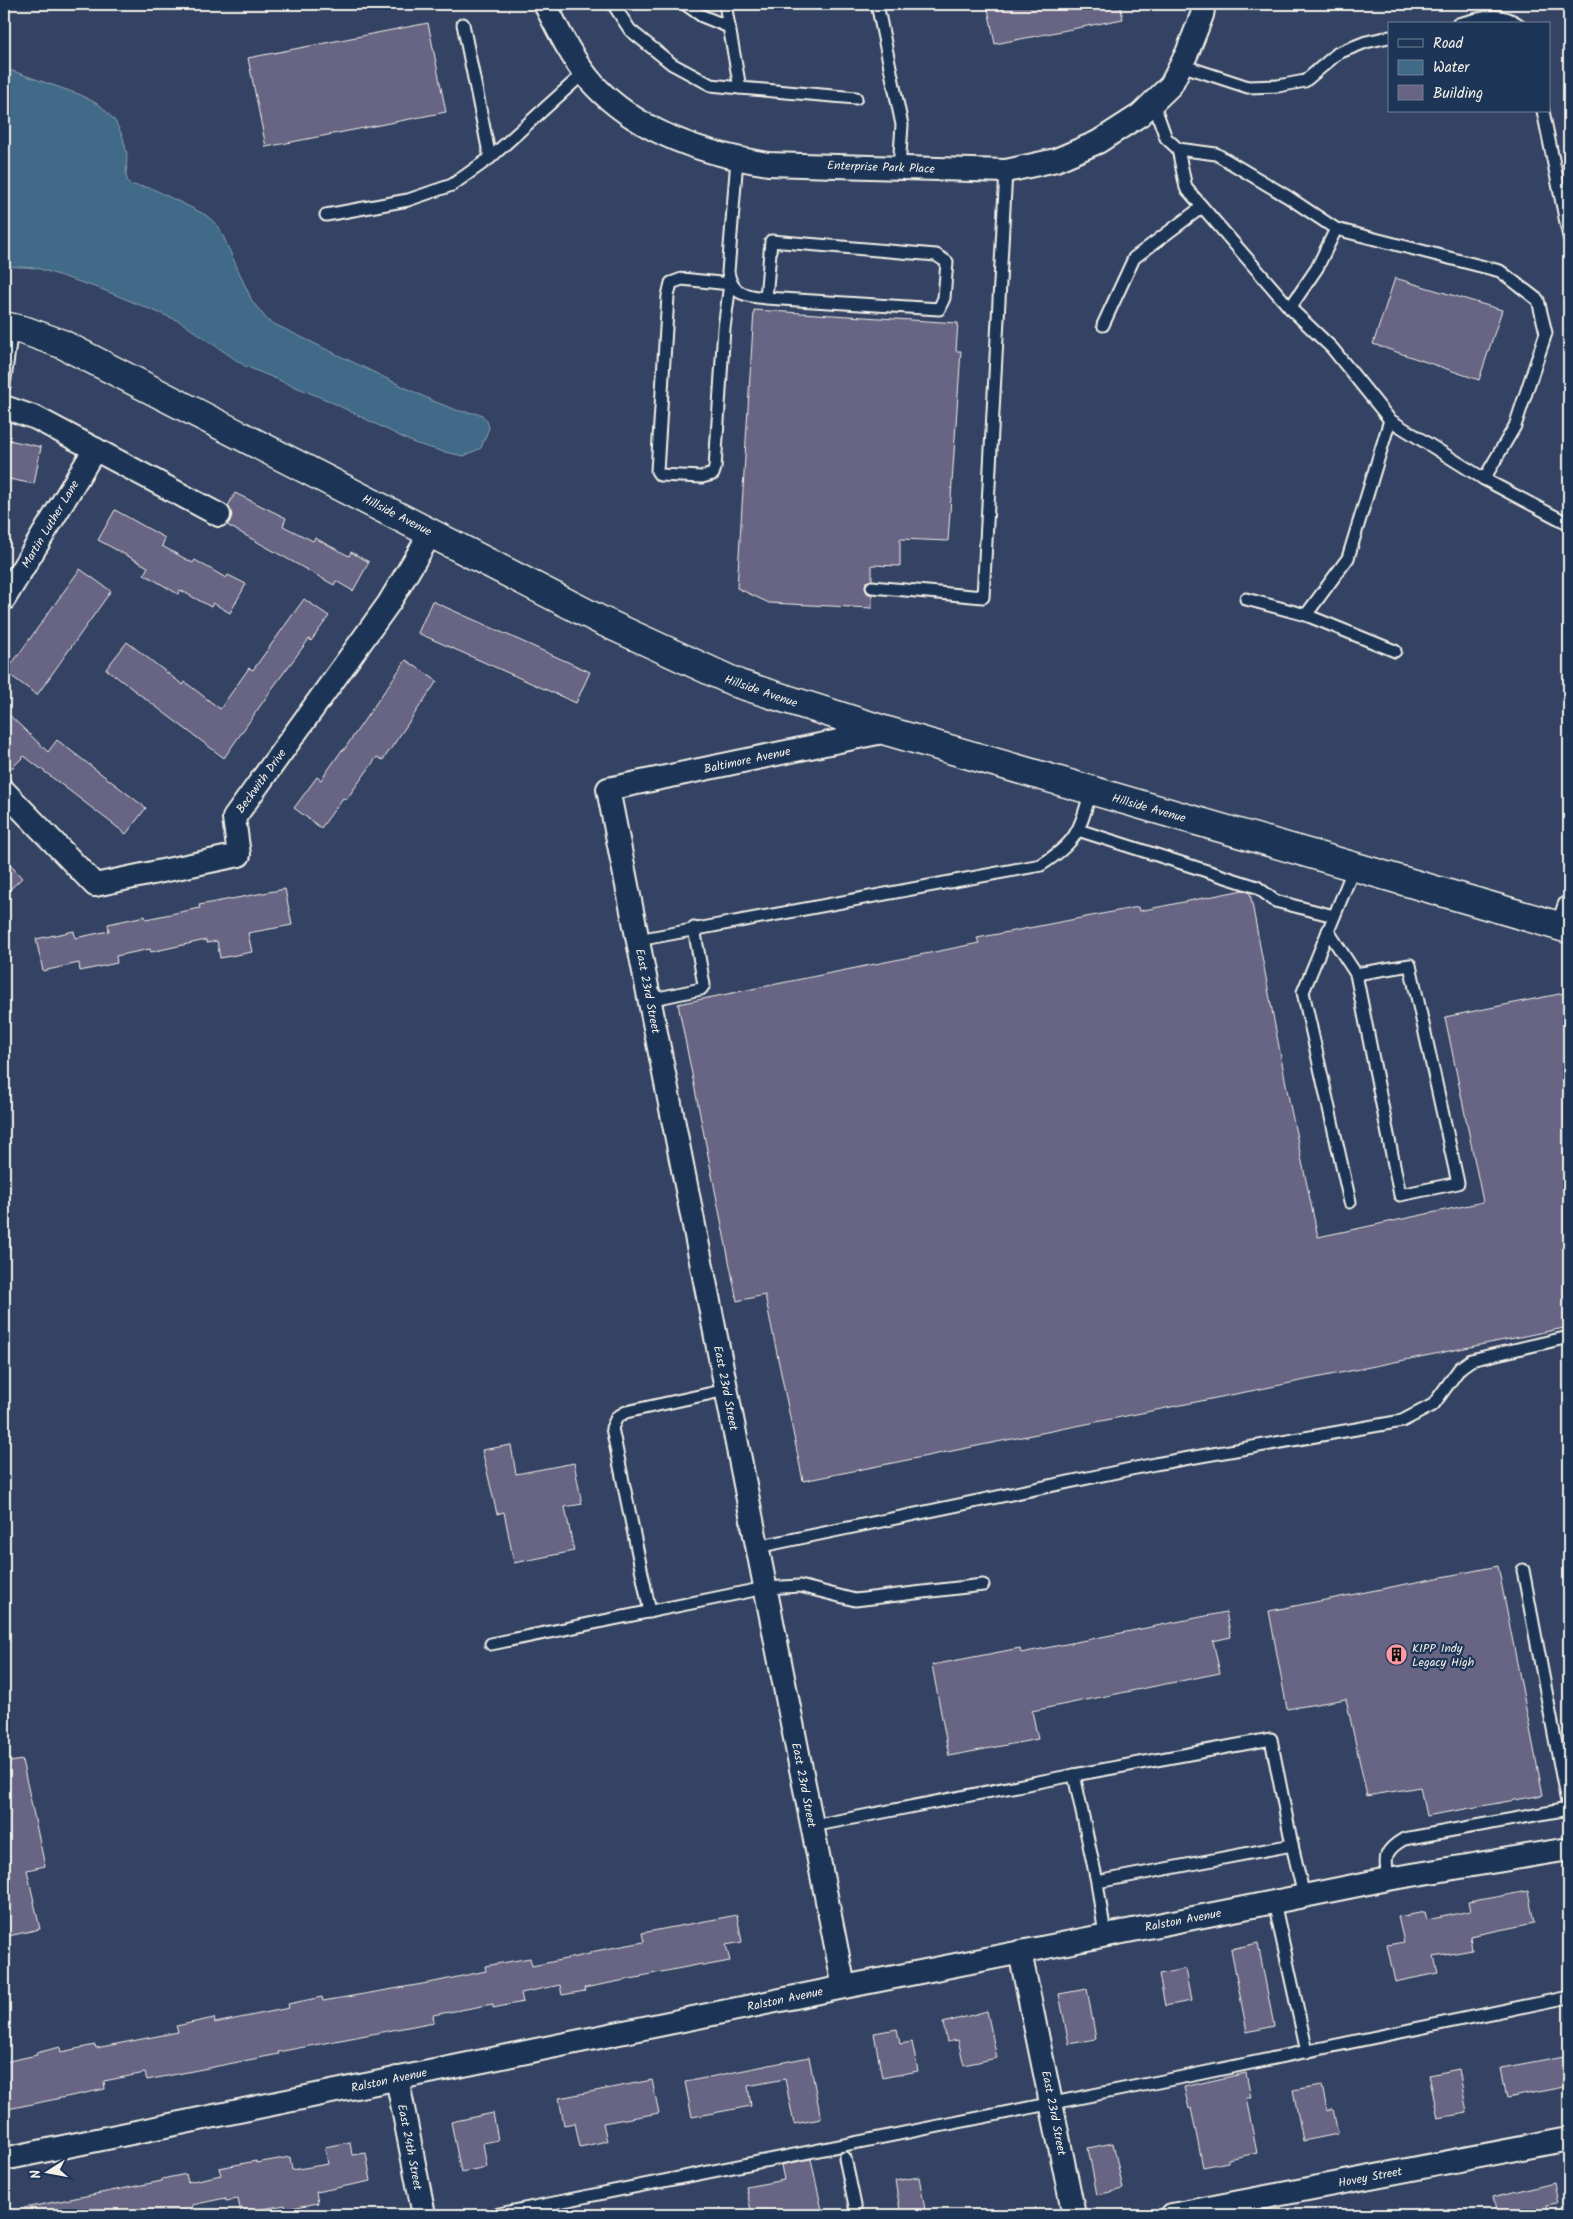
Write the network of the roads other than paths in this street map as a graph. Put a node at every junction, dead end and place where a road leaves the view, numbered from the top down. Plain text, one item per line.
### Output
1 (613, 4) edge
2 (685, 4) edge
3 (725, 4) edge
4 (877, 4) edge
5 (1204, 4) edge
6 (550, 5) edge
7 (1467, 22) edge
8 (1515, 22) edge
9 (463, 24) dead end
10 (729, 27) junction
11 (1388, 37) edge
12 (1181, 65) junction
13 (585, 72) junction
14 (740, 88) junction
15 (856, 98) dead end
16 (1154, 102) junction
17 (1543, 112) edge
18 (1178, 149) junction
19 (490, 158) junction
20 (738, 159) junction
21 (899, 168) junction
22 (1006, 171) junction
23 (1202, 207) junction
24 (326, 216) dead end
25 (1336, 229) junction
26 (1569, 237) edge
27 (730, 284) junction
28 (766, 298) junction
29 (1290, 308) junction
30 (1103, 325) dead end
31 (8, 326) edge
32 (4, 386) edge
33 (4, 407) edge
34 (1390, 420) junction
35 (95, 449) junction
36 (1484, 479) junction
37 (219, 515) dead end
38 (1569, 524) edge
39 (431, 533) junction
40 (872, 587) dead end
41 (4, 599) edge
42 (1246, 599) dead end
43 (1306, 616) junction
44 (1395, 651) dead end
45 (887, 731) junction
46 (608, 789) joint
47 (4, 791) edge
48 (1091, 791) junction
49 (1078, 830) junction
50 (1354, 868) junction
51 (1334, 916) junction
52 (1567, 921) edge
53 (694, 928) junction
54 (1328, 931) junction
55 (638, 940) junction
56 (1356, 974) junction
57 (649, 1000) junction
58 (1350, 1202) dead end
59 (1569, 1337) edge
60 (726, 1390) junction
61 (757, 1547) junction
62 (1523, 1570) dead end
63 (983, 1585) dead end
64 (765, 1588) junction
65 (650, 1612) junction
66 (491, 1644) dead end
67 (1074, 1775) junction
68 (1569, 1811) edge
69 (812, 1826) junction
70 (1292, 1845) junction
71 (1569, 1849) edge
72 (1388, 1879) junction
73 (1097, 1882) junction
74 (1304, 1896) junction
75 (1274, 1902) junction
76 (1105, 1936) junction
77 (1020, 1952) junction
78 (844, 1987) junction
79 (1569, 1997) edge
80 (1307, 2052) junction
81 (396, 2078) junction
82 (1052, 2103) junction
83 (1569, 2139) edge
84 (845, 2158) dead end
85 (4, 2159) edge
86 (424, 2215) edge
87 (494, 2215) edge
88 (857, 2215) edge
89 (1074, 2215) edge
90 (1172, 2215) edge

1 - 14 lane
2 - 10 lane
3 - 10 lane
4 - 21 lane
5 - 12 street, Enterprise Park Place
6 - 13 street, Enterprise Park Place
7 - 8 lane
9 - 19 lane
10 - 14 lane
11 - 12 lane
12 - 16 street, Enterprise Park Place
13 - 19 lane
13 - 20 street, Enterprise Park Place
14 - 15 lane
16 - 18 lane
16 - 22 street, Enterprise Park Place
17 - 26 lane
18 - 23 lane
18 - 25 lane
19 - 24 lane
20 - 21 street, Enterprise Park Place
20 - 27 lane
21 - 22 street, Enterprise Park Place
22 - 40 lane
23 - 29 lane
23 - 30 lane
25 - 29 lane
25 - 36 lane
27 - 27 lane
27 - 28 lane
28 - 28 lane
29 - 34 lane
31 - 32 lane
31 - 39 street, Hillside Avenue
33 - 35 street
34 - 36 lane
34 - 43 lane
35 - 37 street
35 - 41 street, Martin Luther Lane
36 - 38 lane
39 - 45 street, Hillside Avenue
39 - 47 street, Beckwith Drive
42 - 43 lane
43 - 44 lane
45 - 46 street, Baltimore Avenue
45 - 48 street, Hillside Avenue
46 - 55 street, East 23rd Street
48 - 49 lane
48 - 50 street, Hillside Avenue
49 - 51 lane
49 - 53 lane
50 - 51 lane
50 - 52 street, Hillside Avenue
51 - 54 lane
53 - 55 lane
53 - 57 lane
54 - 56 lane
54 - 58 lane
55 - 57 street, East 23rd Street
56 - 56 lane
57 - 60 street, East 23rd Street
59 - 61 lane
60 - 61 street, East 23rd Street
60 - 65 lane
61 - 64 street, East 23rd Street
62 - 68 lane
63 - 64 lane
64 - 65 lane
64 - 69 street, East 23rd Street
65 - 66 lane
67 - 69 lane
67 - 70 lane
67 - 73 lane
68 - 72 lane
69 - 78 street, East 23rd Street
70 - 73 lane
70 - 74 lane
71 - 72 street, Ralston Avenue
72 - 74 street, Ralston Avenue
73 - 76 lane
74 - 75 street, Ralston Avenue
75 - 76 street, Ralston Avenue
75 - 80 lane
76 - 77 street, Ralston Avenue
77 - 78 street, Ralston Avenue
77 - 82 street, East 23rd Street
78 - 81 street, Ralston Avenue
79 - 80 lane
80 - 82 lane
81 - 85 street, Ralston Avenue
81 - 86 street, East 24th Street
82 - 87 lane
82 - 89 street, East 23rd Street
83 - 90 street, Hovey Street
84 - 88 lane

